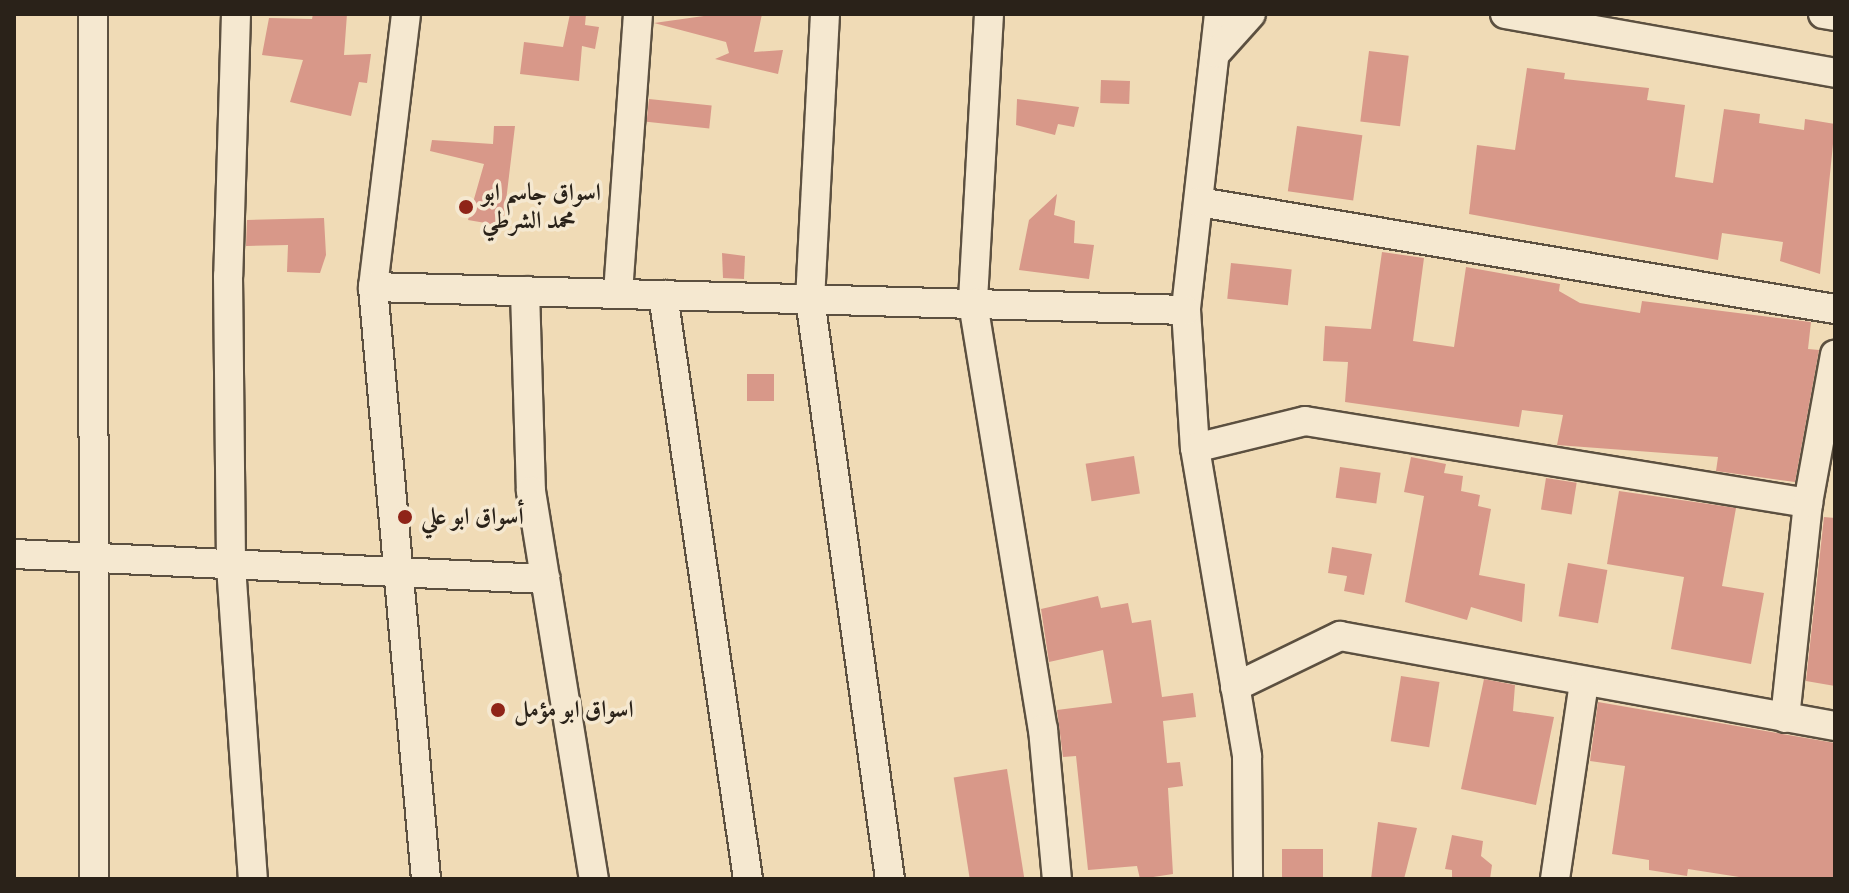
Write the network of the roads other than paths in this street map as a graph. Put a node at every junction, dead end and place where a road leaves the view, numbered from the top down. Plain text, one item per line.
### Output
1 (93, 14) edge
2 (236, 14) edge
3 (406, 14) edge
4 (638, 14) edge
5 (825, 14) edge
6 (989, 14) edge
7 (1219, 14) edge
8 (1251, 14) edge
9 (1505, 14) edge
10 (1823, 14) edge
11 (1835, 16) edge
12 (1216, 53) junction
13 (1835, 73) edge
14 (1199, 202) junction
15 (373, 287) junction
16 (525, 291) junction
17 (618, 293) junction
18 (663, 295) junction
19 (810, 299) junction
20 (973, 303) junction
21 (1835, 309) edge
22 (1186, 310) junction
23 (1835, 354) edge
24 (1195, 448) junction
25 (1808, 503) junction
26 (14, 554) edge
27 (92, 556) junction
28 (231, 566) junction
29 (398, 576) junction
30 (545, 579) junction
31 (1584, 683) junction
32 (1235, 687) junction
33 (1785, 718) junction
34 (1835, 726) edge
35 (94, 879) edge
36 (253, 879) edge
37 (426, 879) edge
38 (594, 879) edge
39 (748, 879) edge
40 (890, 879) edge
41 (1057, 879) edge
42 (1248, 879) edge
43 (1555, 879) edge

1 - 27 street
2 - 28 street
3 - 15 street
4 - 17 street
5 - 19 street
6 - 20 street
7 - 12 street
8 - 12 street
9 - 13 street
10 - 11 street
12 - 14 street
14 - 21 street
14 - 22 street
15 - 16 street
15 - 29 street
16 - 17 street
16 - 30 street
17 - 18 street
18 - 19 street
18 - 39 street
19 - 20 street
19 - 40 street
20 - 22 street
20 - 41 street
22 - 24 street
23 - 25 street
24 - 25 street
24 - 32 street
25 - 33 street
26 - 27 street
27 - 28 street
27 - 35 street
28 - 29 street
28 - 36 street
29 - 30 street
29 - 37 street
30 - 38 street
31 - 32 street
31 - 33 street
31 - 43 street
32 - 42 street
33 - 34 street

